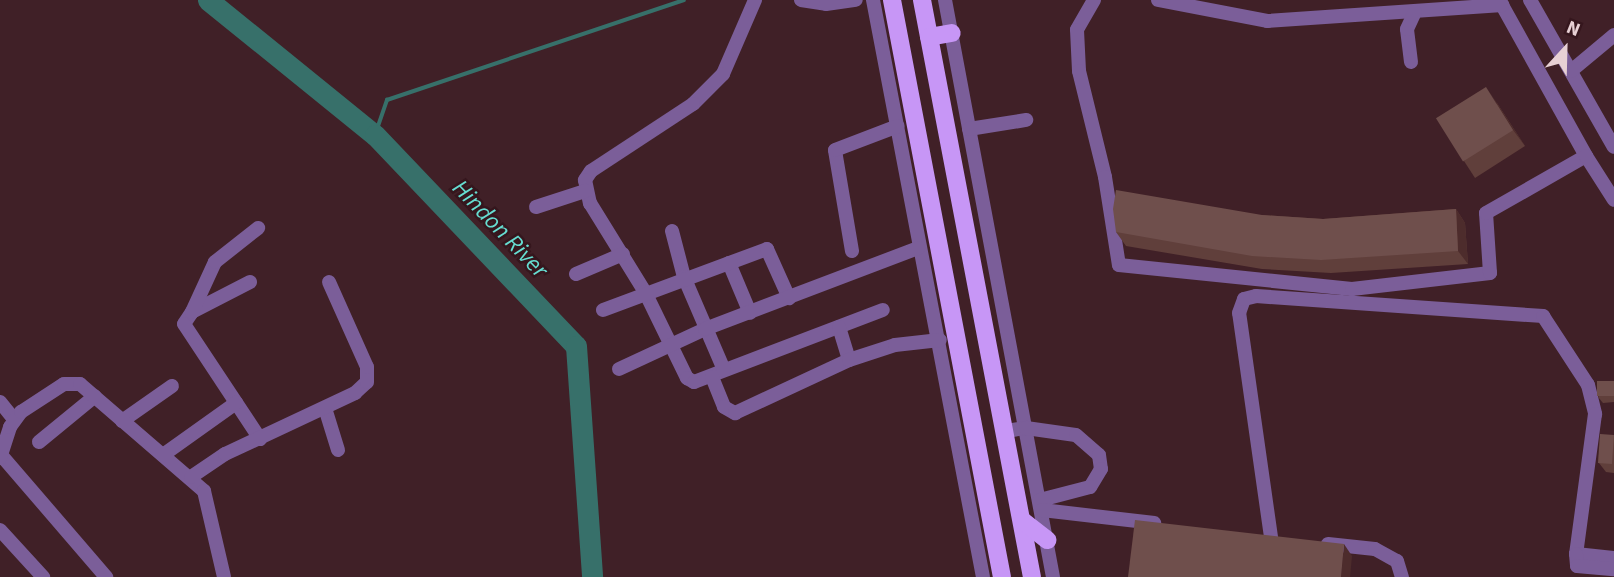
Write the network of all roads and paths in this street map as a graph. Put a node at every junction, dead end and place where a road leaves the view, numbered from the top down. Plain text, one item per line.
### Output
1 (755, 0) edge
2 (801, 0) edge
3 (856, 0) edge
4 (873, 0) edge
5 (892, 0) edge
6 (922, 0) edge
7 (946, 0) edge
8 (1094, 0) edge
9 (1158, 0) edge
10 (1530, 0) edge
11 (1501, 3) edge
12 (1415, 12) junction
13 (952, 33) junction
14 (1614, 35) edge
15 (929, 37) junction
16 (1411, 62) dead end
17 (1571, 71) junction
18 (1026, 120) dead end
19 (898, 126) junction
20 (970, 129) junction
21 (1614, 147) edge
22 (1586, 156) junction
23 (585, 191) junction
24 (1614, 200) edge
25 (536, 206) dead end
26 (258, 228) dead end
27 (672, 231) dead end
28 (918, 248) junction
29 (852, 251) dead end
30 (623, 254) junction
31 (729, 263) junction
32 (576, 274) dead end
33 (684, 277) junction
34 (250, 282) dead end
35 (329, 282) dead end
36 (645, 292) junction
37 (789, 298) junction
38 (603, 310) dead end
39 (883, 310) dead end
40 (191, 312) junction
41 (750, 313) junction
42 (839, 327) junction
43 (705, 329) junction
44 (940, 340) junction
45 (669, 345) junction
46 (849, 360) junction
47 (619, 369) dead end
48 (718, 374) junction
49 (172, 386) dead end
50 (95, 396) junction
51 (0, 402) edge
52 (236, 403) junction
53 (325, 408) junction
54 (14, 419) junction
55 (122, 421) junction
56 (1026, 428) junction
57 (1006, 431) junction
58 (260, 439) junction
59 (39, 442) dead end
60 (338, 450) dead end
61 (163, 455) junction
62 (1, 457) edge
63 (191, 477) junction
64 (1041, 505) junction
65 (1023, 521) junction
66 (1177, 526) edge
67 (0, 530) edge
68 (1271, 537) edge
69 (1047, 540) junction
70 (1310, 542) edge
71 (1576, 554) junction
72 (1614, 558) edge
73 (1614, 569) edge
74 (43, 577) edge
75 (106, 577) edge
76 (223, 577) edge
77 (983, 577) edge
78 (1002, 577) edge
79 (1032, 577) edge
80 (1053, 577) edge
81 (1402, 577) edge

1 - 23 street
2 - 3 street
4 - 19 street
5 - 78 main road
6 - 15 main road
7 - 13 street
8 - 22 street
9 - 12 street
10 - 17 street
11 - 12 street
11 - 22 street
12 - 16 street
13 - 15 main road
13 - 20 street
14 - 17 street
15 - 57 main road
17 - 21 street
18 - 20 street
19 - 28 street
19 - 29 street
20 - 56 street
22 - 24 street
23 - 25 street
23 - 30 street
26 - 40 street
27 - 33 street
28 - 37 street
28 - 44 street
30 - 32 street
30 - 36 street
31 - 33 street
31 - 37 street
31 - 41 street
33 - 36 street
33 - 43 street
34 - 40 street
35 - 53 street
36 - 38 street
36 - 45 street
37 - 41 street
39 - 42 street
40 - 52 street
41 - 43 street
42 - 46 street
42 - 48 street
43 - 45 street
43 - 48 street
44 - 46 street
44 - 77 street
45 - 47 street
45 - 48 street
46 - 48 street
49 - 55 street
50 - 54 street
50 - 55 street
50 - 59 street
51 - 54 street
52 - 58 street
52 - 61 street
53 - 58 street
53 - 60 street
54 - 62 street
55 - 61 street
56 - 57 street
56 - 64 street
56 - 64 street
57 - 65 main road
58 - 63 street
61 - 63 street
62 - 75 street
63 - 76 street
64 - 66 street
64 - 69 street
65 - 69 main road
65 - 79 main road
67 - 74 street
68 - 71 street
69 - 80 street
70 - 81 street
71 - 72 street
71 - 73 street

